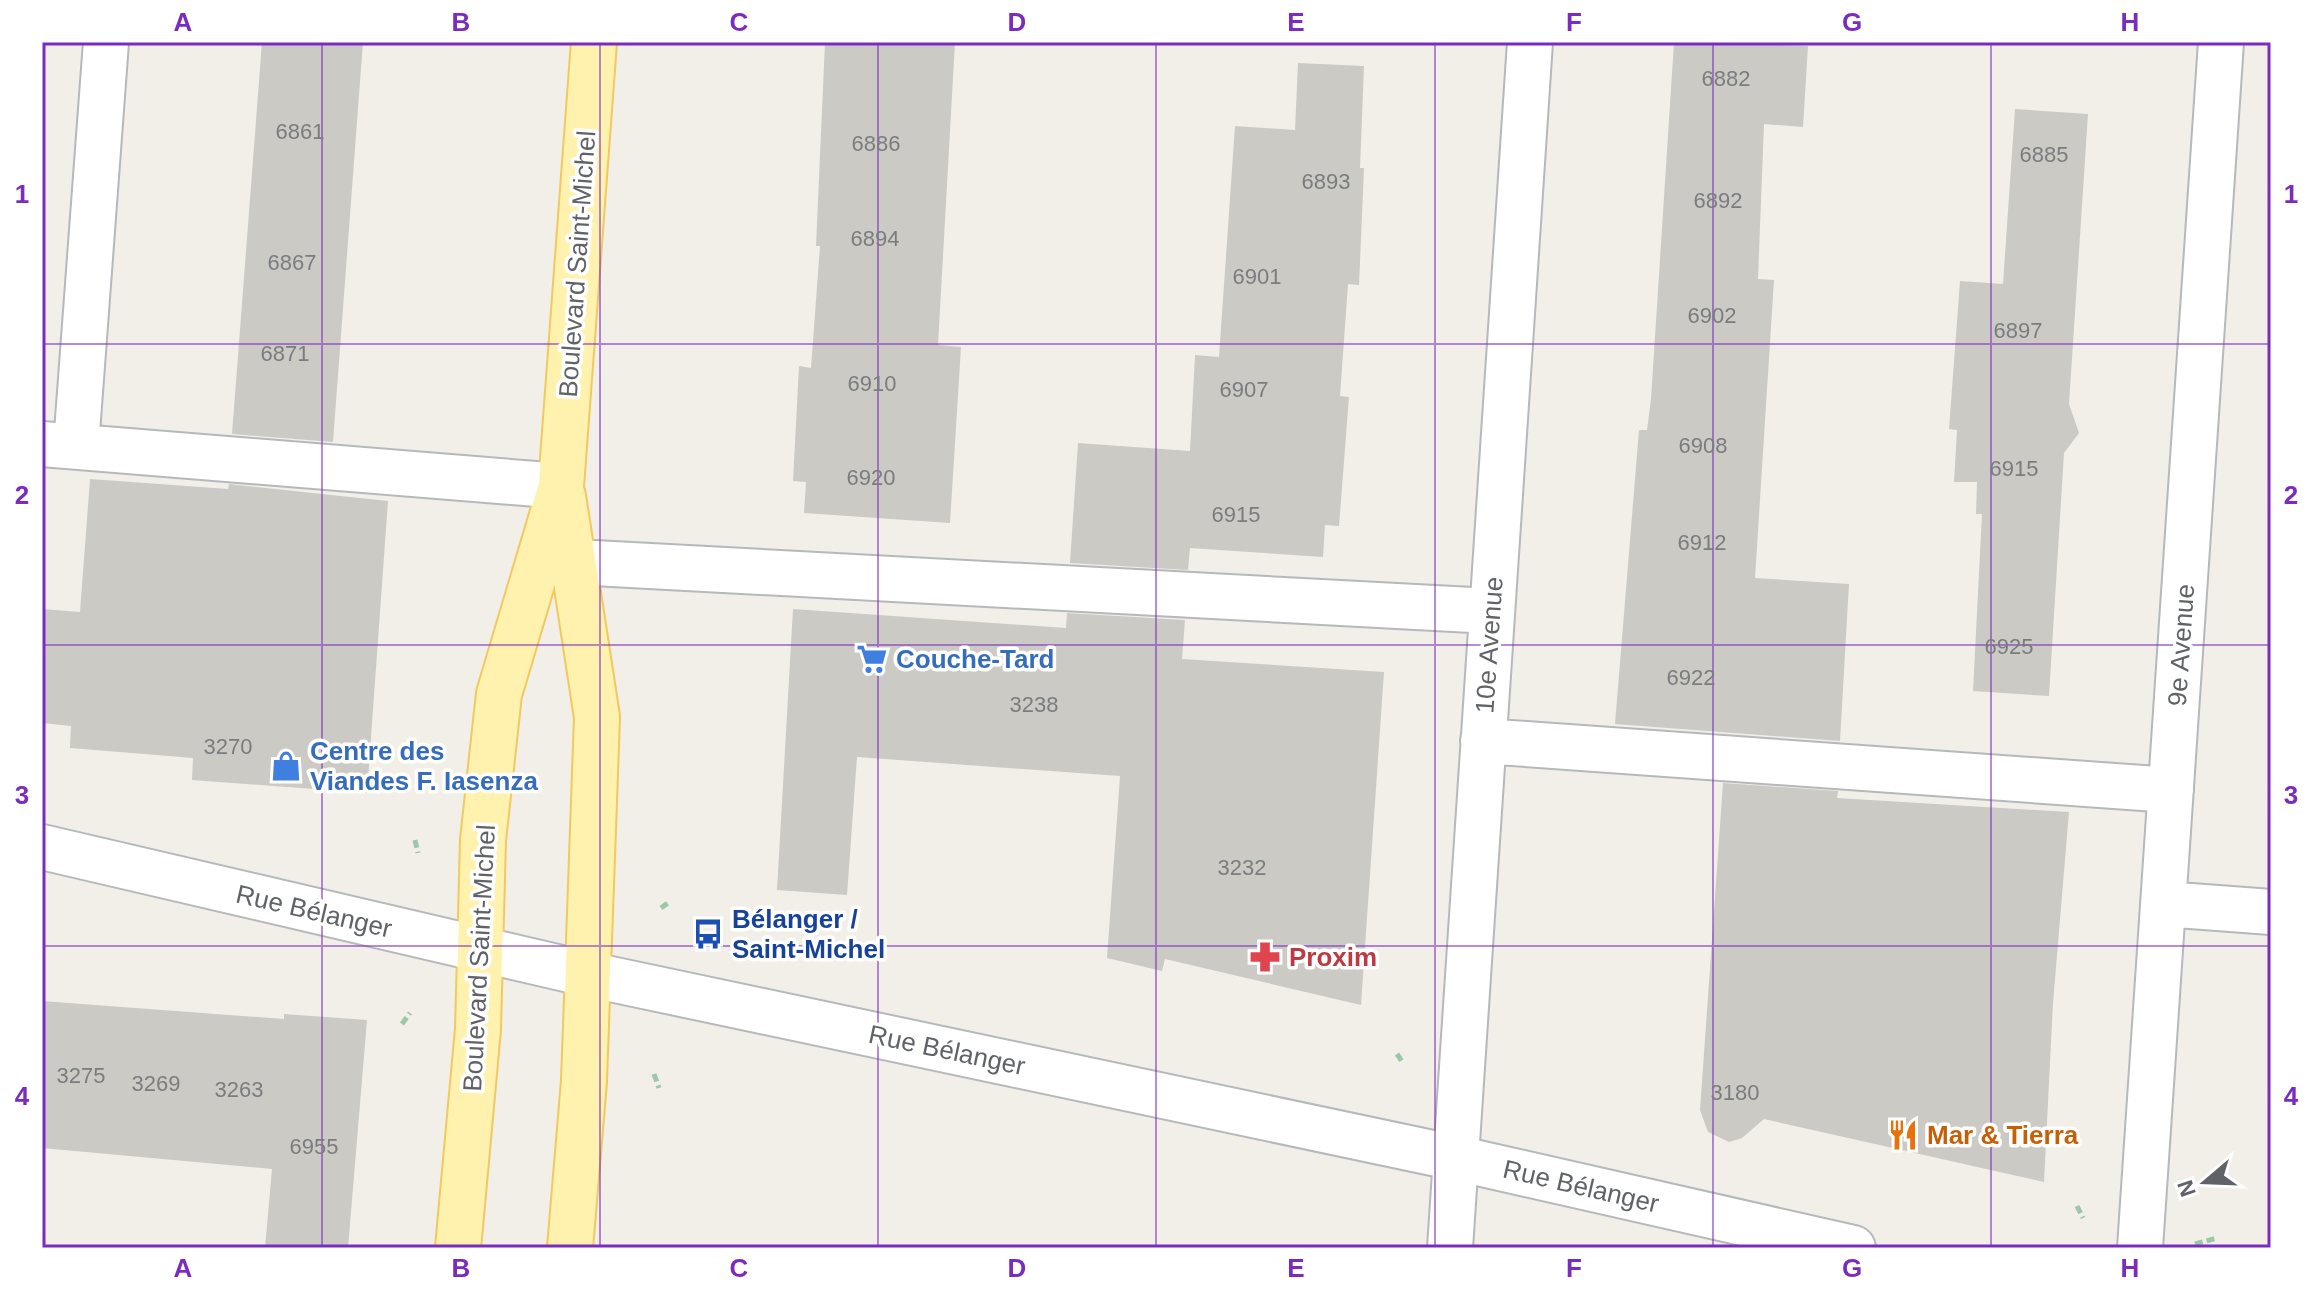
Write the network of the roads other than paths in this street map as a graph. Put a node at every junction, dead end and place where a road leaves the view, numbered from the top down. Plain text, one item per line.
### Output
1 (106, 42) edge
2 (594, 42) edge
3 (1530, 42) edge
4 (2221, 42) edge
5 (59, 445) edge
6 (561, 486) junction
7 (575, 562) junction
8 (1491, 611) junction
9 (1483, 741) junction
10 (2171, 790) junction
11 (42, 847) edge
12 (2164, 904) junction
13 (2271, 912) edge
14 (480, 950) junction
15 (587, 974) junction
16 (1456, 1158) junction
17 (458, 1248) edge
18 (570, 1248) edge
19 (1450, 1248) edge
20 (1853, 1248) edge
21 (2140, 1248) edge

1 - 5 street
2 - 6 main road, Boulevard Saint-Michel
3 - 8 street, 10e Avenue
4 - 10 street, 9e Avenue
5 - 6 street
6 - 7 main road, Boulevard Saint-Michel
6 - 14 main road, Boulevard Saint-Michel
7 - 8 street
7 - 15 main road, Boulevard Saint-Michel
8 - 9 street, 10e Avenue
9 - 10 street
9 - 16 street, 10e Avenue
10 - 12 street, 9e Avenue
11 - 14 street, Rue Bélanger
12 - 13 street
12 - 21 street, 9e Avenue
14 - 15 street, Rue Bélanger
14 - 17 main road, Boulevard Saint-Michel
15 - 16 street, Rue Bélanger
15 - 18 main road, Boulevard Saint-Michel
16 - 19 street, 10e Avenue
16 - 20 street, Rue Bélanger

